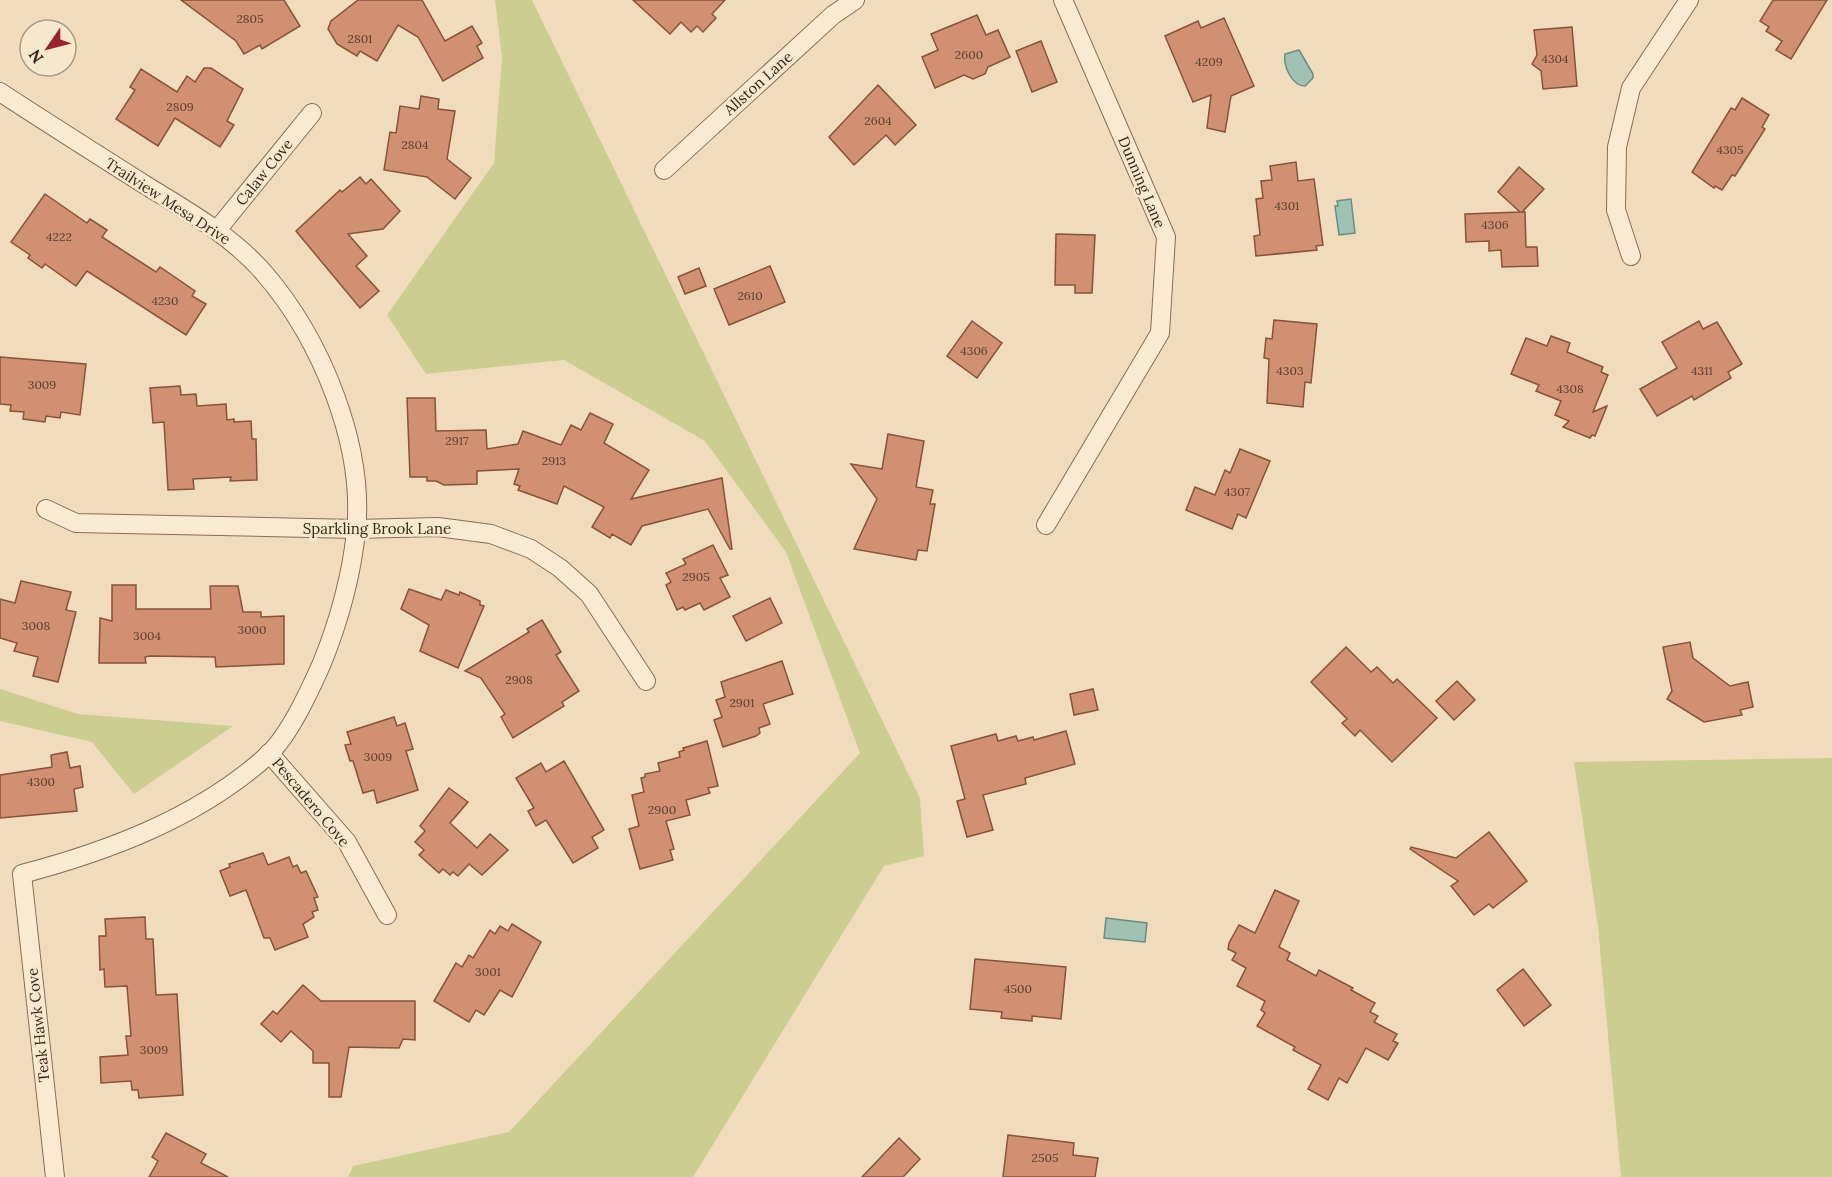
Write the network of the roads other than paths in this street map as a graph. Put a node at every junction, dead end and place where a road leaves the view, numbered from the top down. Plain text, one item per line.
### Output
1 (855, 0) edge
2 (1063, 0) edge
3 (1689, 0) edge
4 (0, 92) edge
5 (312, 113) dead end
6 (664, 170) dead end
7 (217, 230) junction
8 (1631, 256) dead end
9 (46, 509) dead end
10 (1046, 525) dead end
11 (356, 529) junction
12 (646, 681) dead end
13 (269, 753) junction
14 (22, 874) joint
15 (387, 915) dead end
16 (55, 1177) edge

1 - 6 street, Allston Lane
2 - 10 street, Dunning Lane
3 - 8 street
4 - 7 street, Trailview Mesa Drive
5 - 7 street, Calaw Cove
7 - 11 street, Trailview Mesa Drive
9 - 11 street, Sparkling Brook Lane
11 - 12 street, Sparkling Brook Lane
11 - 13 street, Trailview Mesa Drive
13 - 14 street, Trailview Mesa Drive
13 - 15 street, Pescadero Cove
14 - 16 street, Teak Hawk Cove

